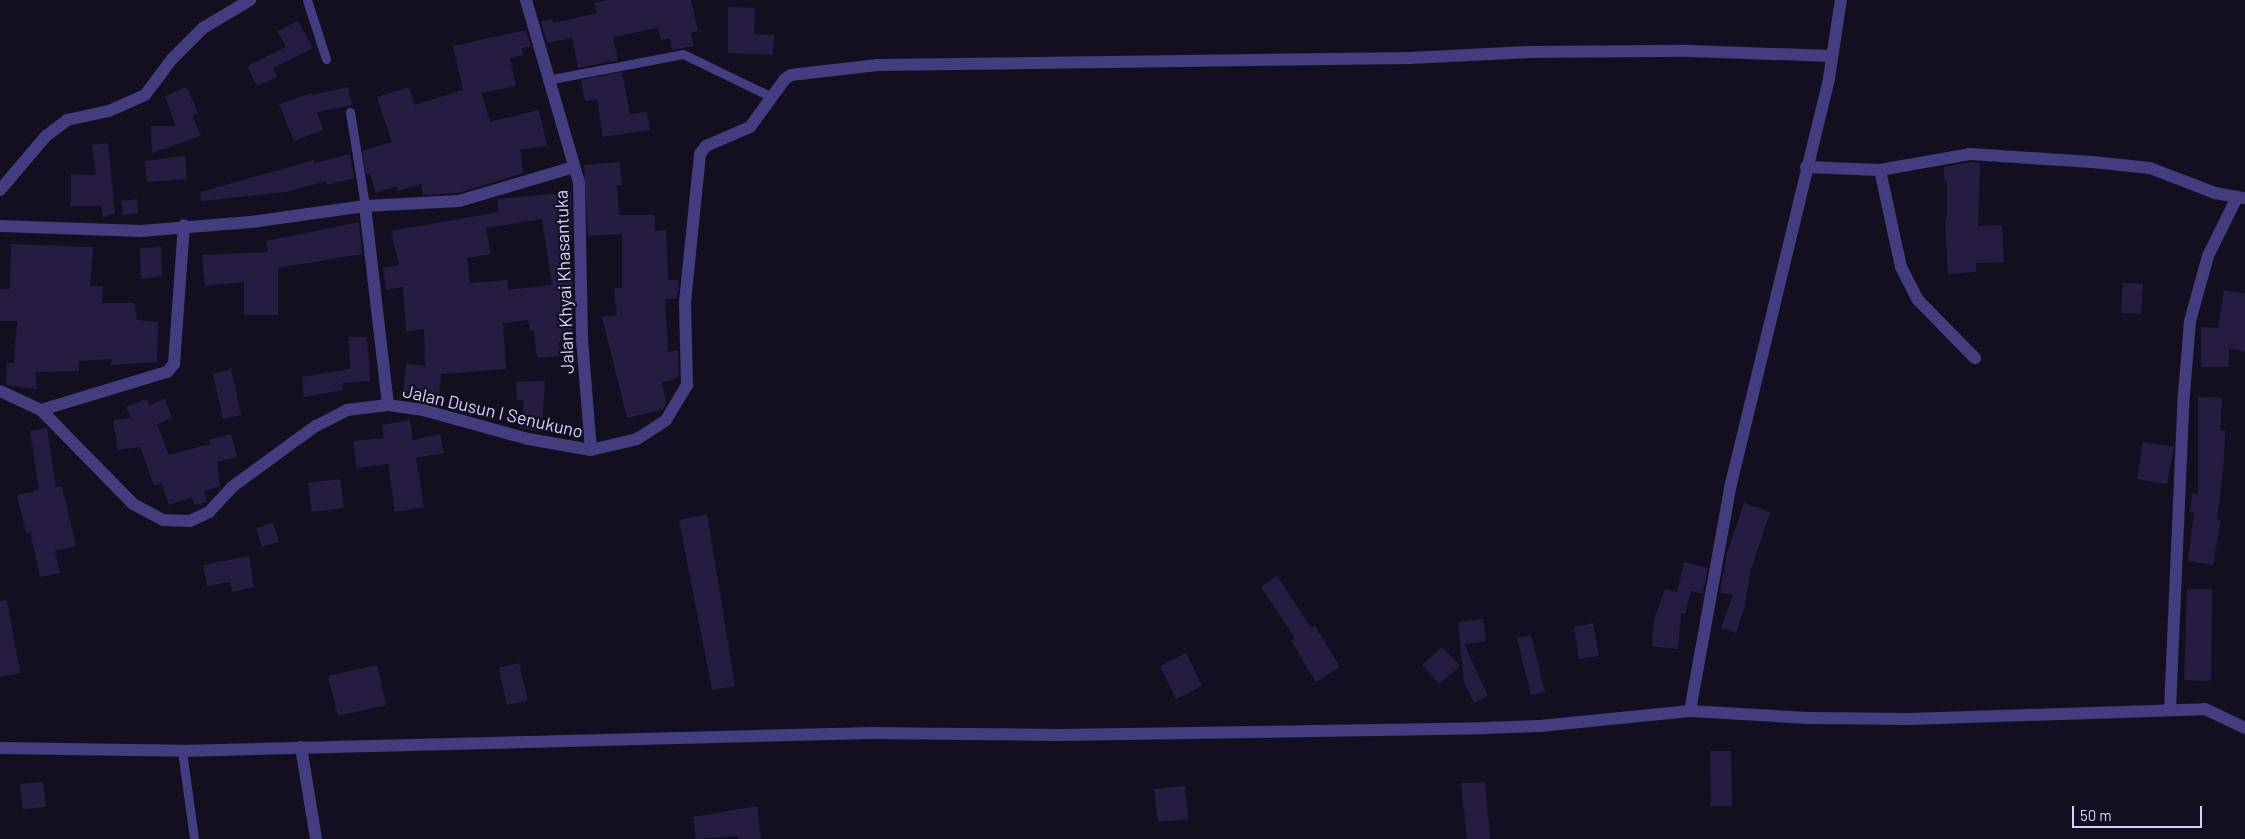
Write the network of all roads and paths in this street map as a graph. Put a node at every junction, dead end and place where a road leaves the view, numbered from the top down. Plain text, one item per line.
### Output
1 (250, 0) edge
2 (307, 0) edge
3 (526, 0) edge
4 (1841, 0) edge
5 (1832, 56) junction
6 (326, 59) dead end
7 (546, 80) junction
8 (772, 97) junction
9 (350, 112) dead end
10 (574, 167) junction
11 (1806, 167) junction
12 (1880, 170) junction
13 (0, 190) edge
14 (2241, 198) edge
15 (365, 206) junction
16 (184, 225) junction
17 (0, 226) edge
18 (1975, 358) dead end
19 (0, 391) edge
20 (388, 405) junction
21 (41, 410) junction
22 (591, 450) junction
23 (2170, 709) junction
24 (1690, 711) junction
25 (2245, 728) edge
26 (301, 747) junction
27 (0, 748) edge
28 (182, 751) junction
29 (194, 839) edge
30 (316, 839) edge

1 - 13 street
2 - 6 lane
3 - 7 street, Jalan Khyai Khasantuka
4 - 5 street
5 - 8 street, Jalan Dusun I Senukuno
5 - 11 street
7 - 8 lane
7 - 10 street, Jalan Khyai Khasantuka
8 - 22 street, Jalan Dusun I Senukuno
9 - 15 lane
10 - 15 street
10 - 22 street, Jalan Khyai Khasantuka
11 - 12 street
11 - 24 street
12 - 14 street
12 - 18 street
14 - 23 street
15 - 16 street
15 - 20 street
16 - 17 street
16 - 21 street
19 - 21 street, Jalan Dusun I Senukuno
20 - 21 street, Jalan Dusun I Senukuno
20 - 22 street, Jalan Dusun I Senukuno
23 - 24 street
23 - 25 street
24 - 26 street
26 - 28 street
26 - 30 street
27 - 28 street
28 - 29 lane

